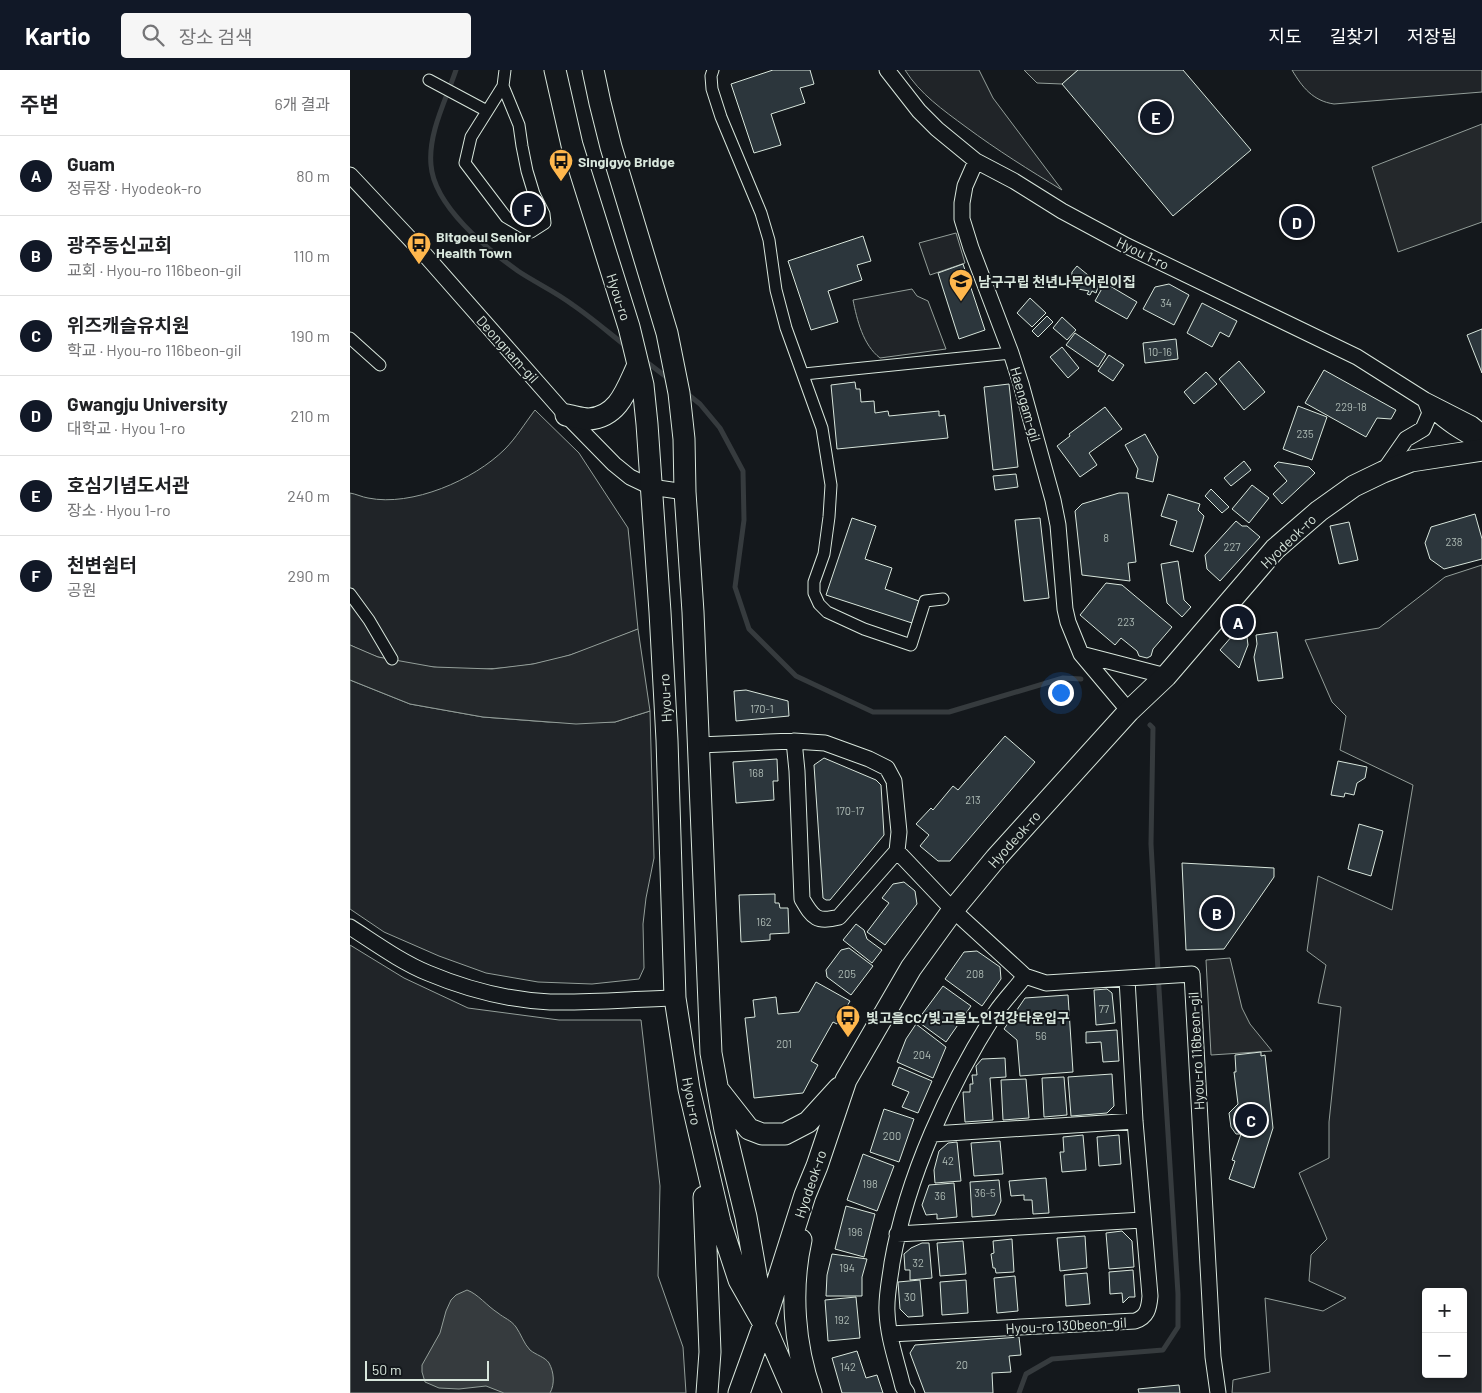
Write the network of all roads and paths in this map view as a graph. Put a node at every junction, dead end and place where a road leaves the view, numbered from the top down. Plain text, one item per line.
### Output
1 (505, 70) edge
2 (555, 70) edge
3 (593, 70) edge
4 (713, 70) edge
5 (888, 70) edge
6 (434, 83) dead end
7 (503, 86) junction
8 (487, 111) junction
9 (976, 161) junction
10 (350, 174) edge
11 (350, 338) edge
12 (1011, 353) junction
13 (380, 364) dead end
14 (638, 364) junction
15 (804, 374) junction
16 (1424, 400) junction
17 (566, 415) junction
18 (1482, 432) edge
19 (1482, 444) edge
20 (1482, 450) edge
21 (1383, 472) junction
22 (651, 487) junction
23 (685, 492) junction
24 (350, 594) edge
25 (943, 599) dead end
26 (1081, 654) junction
27 (392, 659) dead end
28 (1166, 676) junction
29 (1129, 711) junction
30 (794, 741) junction
31 (699, 745) junction
32 (897, 851) junction
33 (953, 910) junction
34 (350, 927) edge
35 (1025, 976) junction
36 (1133, 978) junction
37 (675, 998) junction
38 (846, 1080) junction
39 (716, 1088) junction
40 (1135, 1121) junction
41 (933, 1134) junction
42 (702, 1151) junction
43 (817, 1166) junction
44 (1143, 1220) junction
45 (897, 1234) junction
46 (764, 1324) junction
47 (890, 1334) junction
48 (707, 1393) edge
49 (739, 1393) edge
50 (794, 1393) edge
51 (811, 1393) edge
52 (907, 1393) edge
53 (1218, 1393) edge

1 - 7 street
2 - 14 main road, Hyou-ro
3 - 23 main road, Hyou-ro
4 - 15 street
5 - 9 street, Hyou 1-ro
6 - 8 street
7 - 8 street
7 - 8 street
9 - 12 street, Haengam-gil
9 - 16 street, Hyou 1-ro
10 - 17 street, Deongnam-gil
11 - 13 street
12 - 15 street
12 - 26 street, Haengam-gil
14 - 17 main road
14 - 22 main road, Hyou-ro
15 - 25 street
16 - 18 street, Hyou 1-ro
16 - 19 street, Hyou 1-ro
16 - 21 street
17 - 22 street, Deongnam-gil
20 - 21 main road, Hyodeok-ro
21 - 28 main road, Hyodeok-ro
22 - 23 street, Deongnam-gil
22 - 37 main road, Hyou-ro
23 - 31 main road, Hyou-ro
24 - 27 street
26 - 28 street
26 - 29 street, Haengam-gil
28 - 29 main road, Hyodeok-ro
29 - 33 main road, Hyodeok-ro
30 - 31 street
30 - 32 street
30 - 32 street
31 - 39 main road, Hyou-ro
32 - 33 street, Hyou-ro 116beon-gil
33 - 35 street, Hyou-ro 116beon-gil
33 - 38 main road, Hyodeok-ro
34 - 37 street
35 - 36 street, Hyou-ro 116beon-gil
35 - 41 street
36 - 40 street, Hyou-ro 130beon-gil
36 - 53 street, Hyou-ro 116beon-gil
37 - 42 main road, Hyou-ro
38 - 39 main road
38 - 43 main road, Hyodeok-ro
39 - 46 main road, Hyou-ro
40 - 41 street
40 - 44 street, Hyou-ro 130beon-gil
41 - 45 street
42 - 46 main road, Hyou-ro
42 - 48 main road
43 - 46 main road, Hyodeok-ro
43 - 51 main road
44 - 45 street
44 - 47 street, Hyou-ro 130beon-gil
45 - 47 street
46 - 49 main road, Hyodeok-ro
46 - 50 main road, Hyou-ro
47 - 52 street

